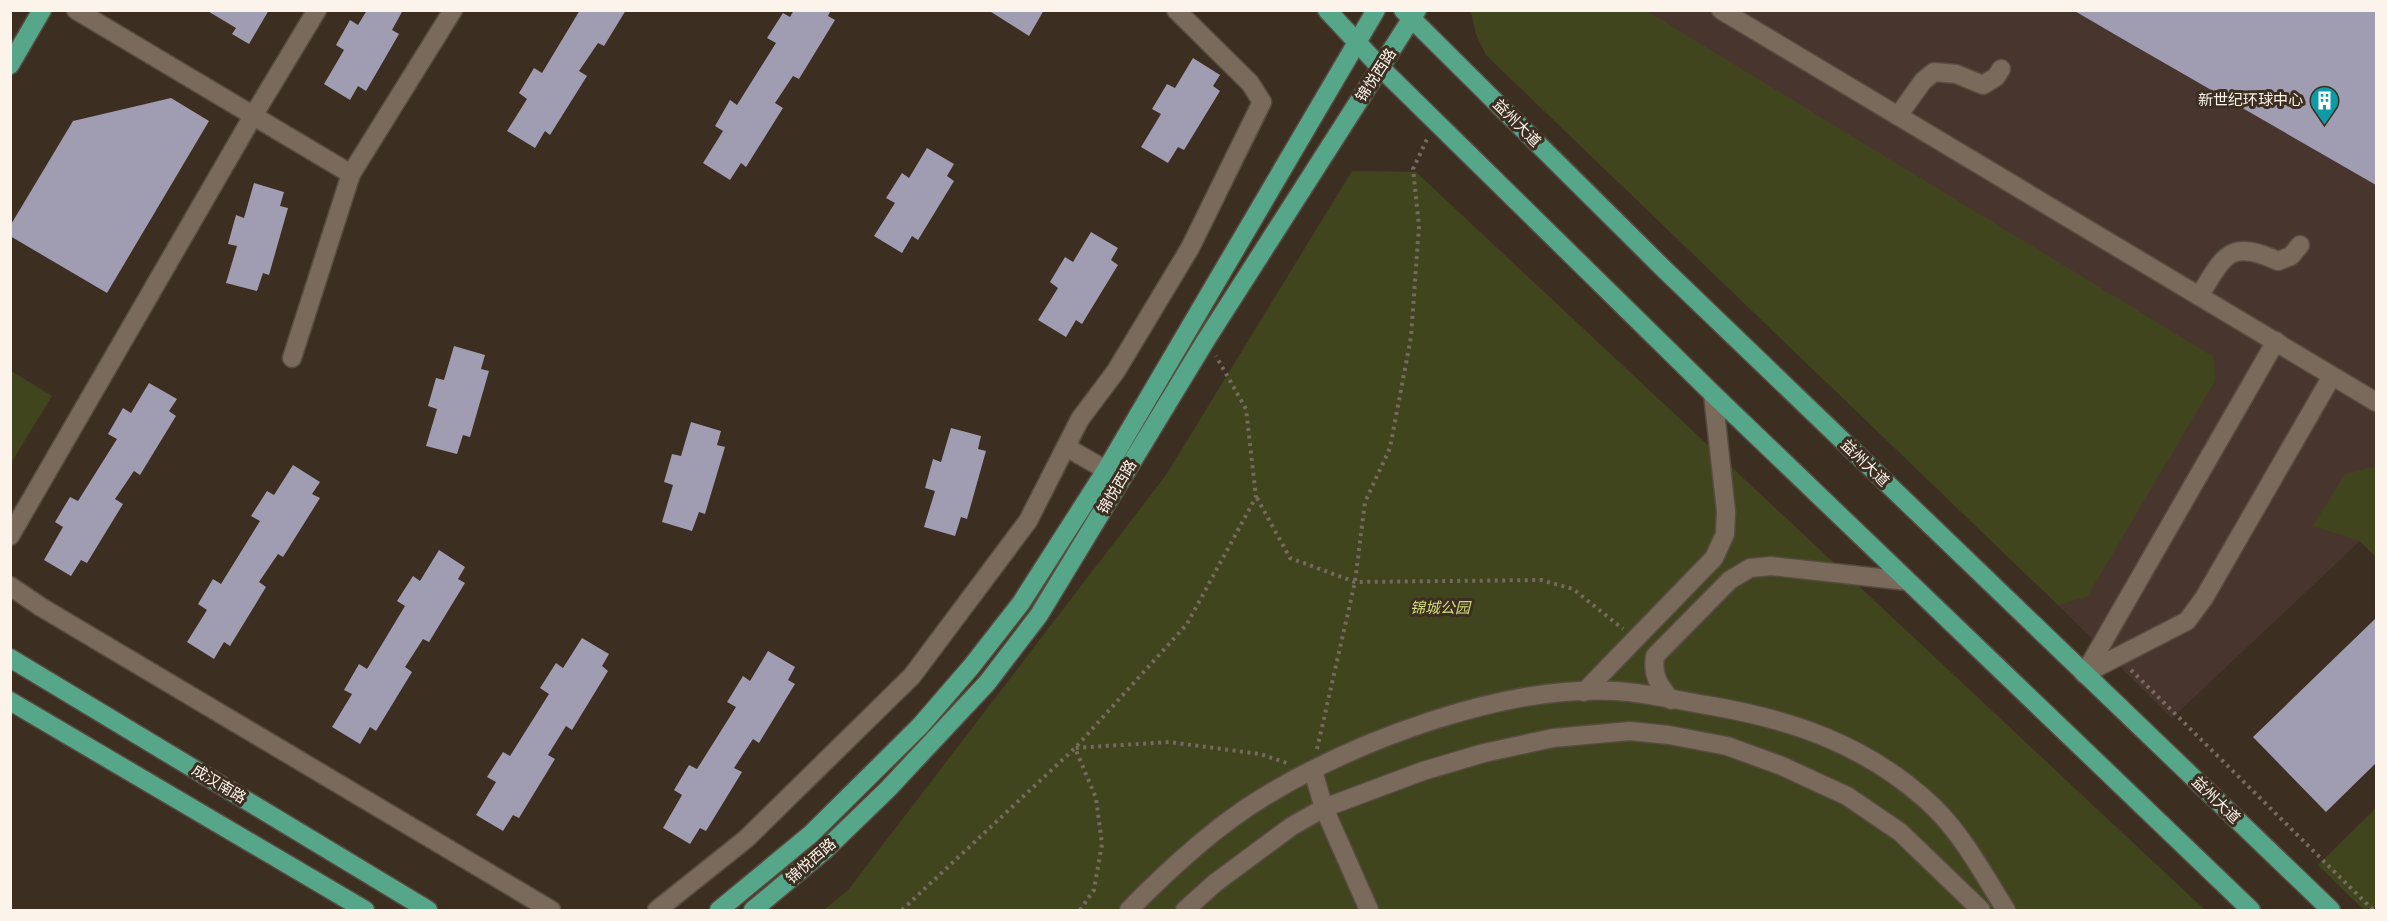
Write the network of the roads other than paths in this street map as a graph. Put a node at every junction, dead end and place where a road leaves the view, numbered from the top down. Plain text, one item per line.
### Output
1 (42, 10) edge
2 (76, 10) edge
3 (317, 10) edge
4 (453, 10) edge
5 (1176, 10) edge
6 (1327, 10) edge
7 (1376, 10) edge
8 (1721, 10) edge
9 (1411, 13) edge
10 (1356, 42) junction
11 (10, 65) edge
12 (1381, 68) junction
13 (2001, 69) dead end
14 (253, 116) junction
15 (1898, 116) junction
16 (351, 174) junction
17 (2300, 245) dead end
18 (2199, 296) junction
19 (2276, 341) junction
20 (292, 358) dead end
21 (2332, 376) junction
22 (1713, 394) junction
23 (2376, 402) edge
24 (1066, 447) junction
25 (1106, 470) junction
26 (10, 536) edge
27 (1907, 581) junction
28 (10, 586) edge
29 (10, 658) edge
30 (2085, 674) junction
31 (1584, 692) junction
32 (1671, 700) junction
33 (10, 701) edge
34 (1312, 771) junction
35 (1324, 808) junction
36 (365, 910) edge
37 (428, 910) edge
38 (550, 910) edge
39 (657, 910) edge
40 (719, 910) edge
41 (753, 910) edge
42 (1129, 910) edge
43 (1185, 910) edge
44 (1369, 910) edge
45 (1981, 910) edge
46 (2006, 910) edge
47 (2252, 910) edge
48 (2331, 910) edge

1 - 11 main road
2 - 14 street
3 - 14 street
4 - 16 street
5 - 24 street
6 - 10 main road
7 - 10 main road, 锦悦西路
8 - 15 street
9 - 12 main road, 锦悦西路
9 - 30 main road, 益州大道
10 - 12 main road
10 - 25 main road, 锦悦西路
12 - 22 main road
12 - 41 main road, 锦悦西路
13 - 15 street
14 - 16 street
14 - 26 street
15 - 18 street
16 - 20 street
17 - 18 street
18 - 19 street
19 - 21 street
19 - 30 street
21 - 23 street
21 - 30 street
22 - 27 main road
22 - 31 street
24 - 25 street
24 - 39 street
25 - 40 main road, 锦悦西路
27 - 32 street
27 - 47 main road
28 - 38 street
29 - 37 main road, 成汉南路
30 - 48 main road, 益州大道
31 - 32 street
31 - 34 street
32 - 46 street
33 - 36 main road
34 - 35 street
34 - 42 street
35 - 43 street
35 - 44 street
35 - 45 street

